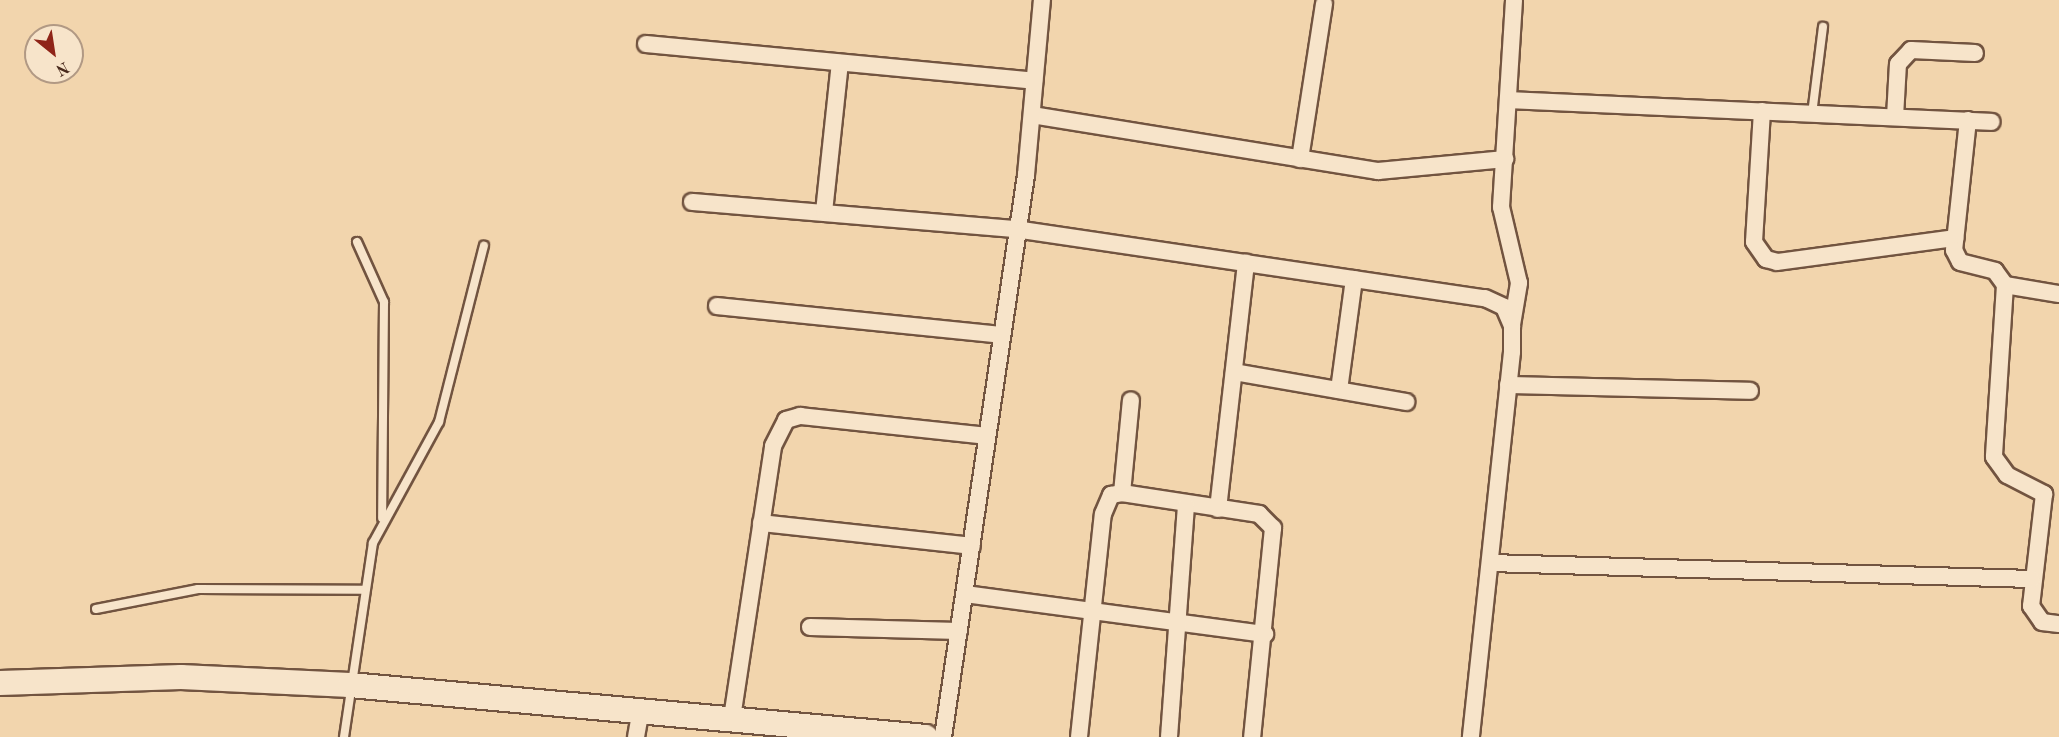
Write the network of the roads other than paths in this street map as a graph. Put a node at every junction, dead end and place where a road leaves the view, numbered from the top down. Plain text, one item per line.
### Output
1 (1042, 0) edge
2 (1514, 0) edge
3 (1324, 4) dead end
4 (1823, 27) dead end
5 (646, 44) dead end
6 (1975, 53) dead end
7 (840, 63) junction
8 (1034, 81) junction
9 (1510, 100) junction
10 (1762, 111) junction
11 (1812, 114) junction
12 (1032, 115) junction
13 (1895, 117) junction
14 (1968, 120) junction
15 (1991, 122) dead end
16 (1300, 159) junction
17 (1505, 159) junction
18 (692, 202) dead end
19 (824, 212) junction
20 (1016, 229) junction
21 (1955, 238) junction
22 (357, 242) dead end
23 (484, 246) dead end
24 (1246, 263) junction
25 (1354, 279) junction
26 (2004, 285) junction
27 (2059, 294) edge
28 (717, 306) dead end
29 (1512, 326) junction
30 (1001, 334) junction
31 (1234, 372) junction
32 (1509, 385) junction
33 (1339, 390) junction
34 (1750, 391) dead end
35 (1131, 400) dead end
36 (1406, 402) dead end
37 (987, 436) junction
38 (1122, 493) junction
39 (1186, 506) junction
40 (1218, 509) junction
41 (382, 521) junction
42 (761, 523) junction
43 (972, 546) junction
44 (1490, 563) junction
45 (2032, 579) junction
46 (364, 590) junction
47 (965, 594) junction
48 (1090, 608) junction
49 (96, 609) dead end
50 (1178, 619) junction
51 (2059, 624) edge
52 (810, 627) dead end
53 (959, 632) junction
54 (1265, 634) junction
55 (0, 682) edge
56 (350, 685) junction
57 (641, 709) junction
58 (732, 718) junction
59 (344, 737) edge
60 (636, 737) edge
61 (926, 737) edge
62 (943, 737) edge
63 (1079, 737) edge
64 (1170, 737) edge
65 (1252, 737) edge
66 (1471, 737) edge

1 - 8 street
2 - 9 street
3 - 16 street
4 - 11 lane
5 - 7 street
6 - 13 street
7 - 8 street
7 - 19 street
8 - 12 street
9 - 10 street
9 - 17 street
10 - 11 street
10 - 21 street
11 - 13 street
12 - 16 street
12 - 20 street
13 - 14 street
14 - 15 street
14 - 21 street
16 - 17 street
17 - 29 street
18 - 19 street
19 - 20 street
20 - 24 street
20 - 30 street
21 - 26 street
22 - 41 lane
23 - 41 lane
24 - 25 street
24 - 31 street
25 - 29 street
25 - 33 street
26 - 27 street
26 - 45 street
28 - 30 street
29 - 32 street
30 - 37 street
31 - 33 street
31 - 40 street
32 - 34 street
32 - 44 street
33 - 36 street
35 - 38 street
37 - 42 street
37 - 43 street
38 - 39 street
38 - 48 street
39 - 40 street
39 - 50 street
40 - 54 street
41 - 46 lane
42 - 43 street
42 - 58 street
43 - 47 street
44 - 45 street
44 - 66 street
45 - 51 street
46 - 49 lane
46 - 56 lane
47 - 48 street
47 - 53 street
48 - 50 street
48 - 63 street
50 - 54 street
50 - 64 street
52 - 53 street
53 - 62 street
54 - 65 street
55 - 56 street
56 - 57 street
56 - 59 lane
57 - 58 street
57 - 60 street
58 - 61 street

